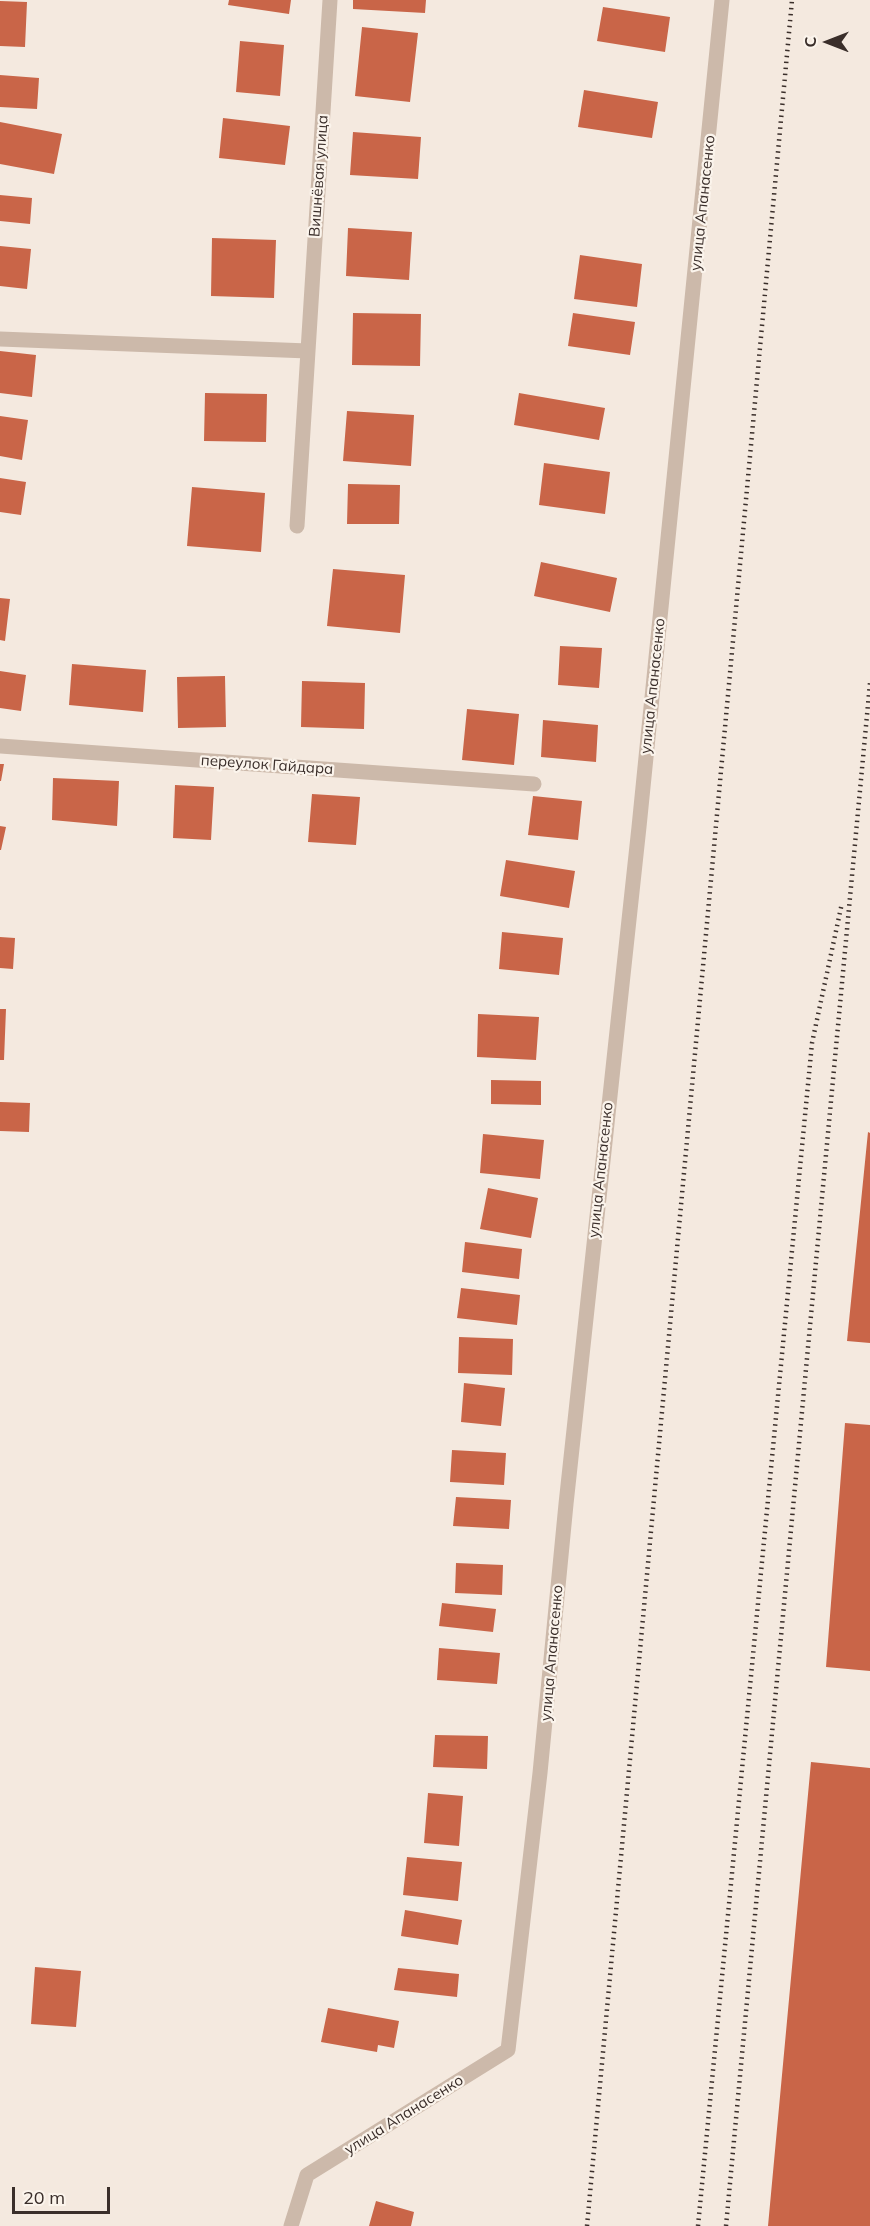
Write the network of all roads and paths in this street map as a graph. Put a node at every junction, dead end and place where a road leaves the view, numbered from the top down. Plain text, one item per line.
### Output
1 (330, 0) edge
2 (722, 0) edge
3 (0, 339) edge
4 (308, 351) junction
5 (297, 526) dead end
6 (0, 746) edge
7 (534, 784) dead end
8 (291, 2226) edge

1 - 4 street, Вишнёвая улица
2 - 8 street, улица Апанасенко
3 - 4 street
4 - 5 street, Вишнёвая улица
6 - 7 street, переулок Гайдара

